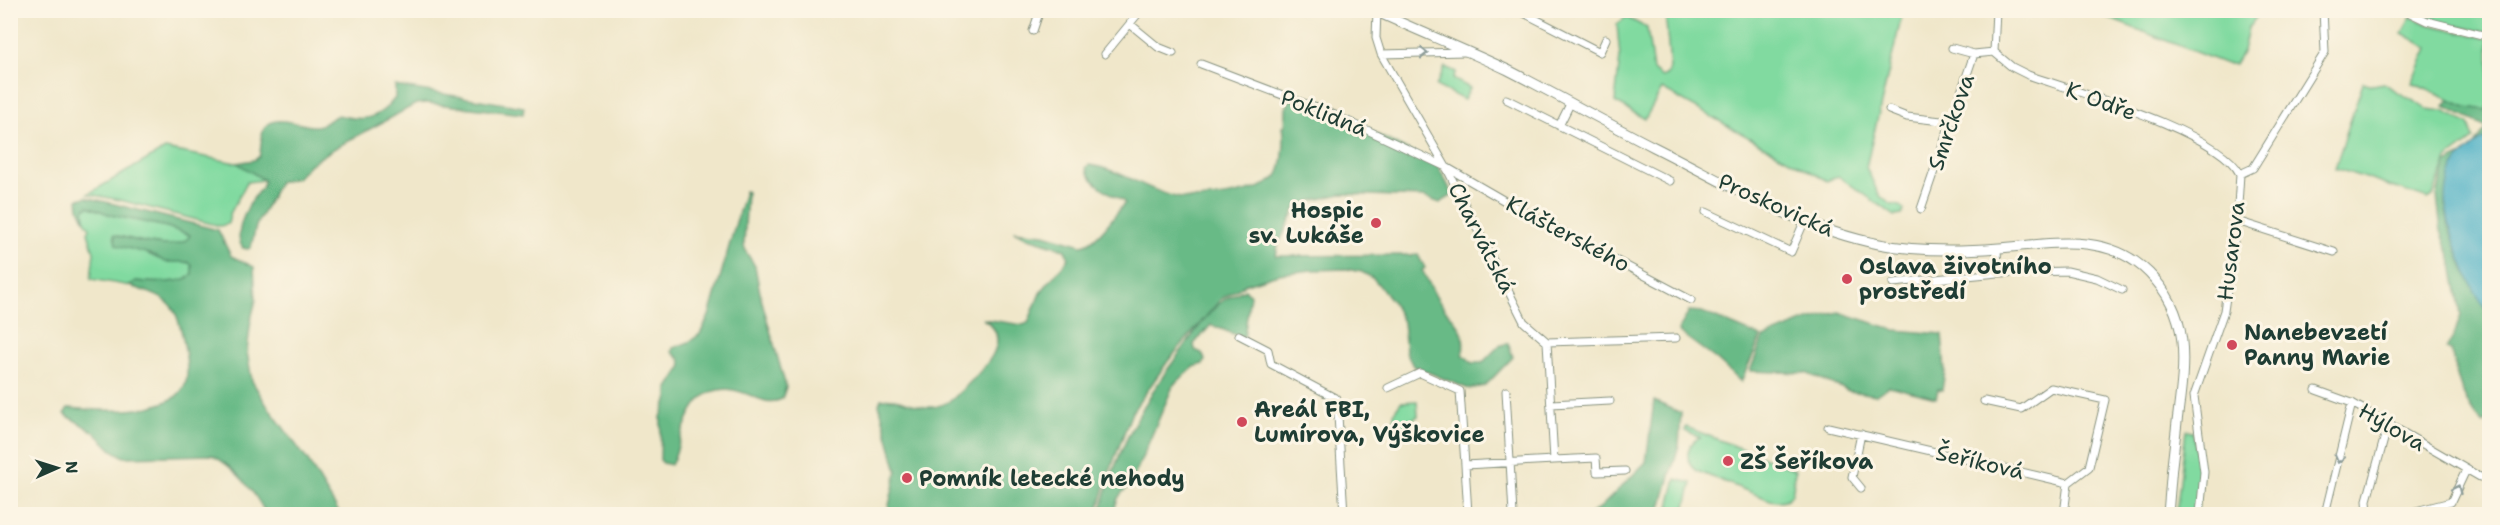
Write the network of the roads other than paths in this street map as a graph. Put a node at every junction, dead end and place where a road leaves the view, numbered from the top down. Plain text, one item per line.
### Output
1 (1040, 10) edge
2 (1141, 10) edge
3 (1518, 10) edge
4 (1996, 10) edge
5 (2323, 10) edge
6 (2404, 10) edge
7 (1376, 11) edge
8 (1130, 24) junction
9 (1033, 31) dead end
10 (2490, 37) edge
11 (1606, 39) dead end
12 (1952, 48) dead end
13 (1466, 52) junction
14 (1994, 52) junction
15 (1173, 53) dead end
16 (1105, 54) dead end
17 (1381, 54) junction
18 (1974, 54) junction
19 (1201, 64) dead end
20 (1506, 99) dead end
21 (1570, 104) junction
22 (1889, 110) dead end
23 (1950, 122) junction
24 (1559, 126) junction
25 (1446, 167) junction
26 (2240, 174) junction
27 (1670, 181) dead end
28 (1921, 209) dead end
29 (1706, 212) dead end
30 (2237, 221) junction
31 (1804, 222) junction
32 (1997, 248) junction
33 (2334, 252) dead end
34 (1998, 273) junction
35 (1893, 283) dead end
36 (2122, 290) dead end
37 (1691, 300) dead end
38 (1239, 335) dead end
39 (1676, 338) dead end
40 (1547, 342) junction
41 (1388, 388) dead end
42 (2316, 390) dead end
43 (1506, 391) dead end
44 (1610, 400) dead end
45 (1984, 401) dead end
46 (1551, 404) junction
47 (2352, 404) junction
48 (2388, 425) junction
49 (1828, 427) dead end
50 (1861, 434) junction
51 (1554, 460) junction
52 (1510, 462) junction
53 (1466, 465) junction
54 (2466, 470) junction
55 (1625, 471) dead end
56 (2480, 477) dead end
57 (2068, 483) junction
58 (1861, 488) dead end
59 (1344, 514) edge
60 (1468, 514) edge
61 (1513, 514) edge
62 (2064, 514) edge
63 (2168, 514) edge
64 (2200, 514) edge
65 (2325, 514) edge
66 (2368, 514) edge
67 (2404, 514) edge

1 - 9 street
2 - 8 street
3 - 11 street
4 - 14 street
5 - 26 street, Husarova
6 - 10 street
7 - 13 street, Proskovická
7 - 17 street, Charvátská
8 - 15 street
8 - 16 street
12 - 18 street
17 -> 13 street
13 - 21 street, Proskovická
14 - 18 street, Smrčkova
14 - 26 street, K Odře
17 - 25 street, Charvátská
18 - 23 street, Smrčkova
19 - 25 street, Poklidná
20 - 24 street
21 - 24 street
21 - 31 street, Proskovická
22 - 23 street
23 - 28 street, Smrčkova
24 - 27 street
25 - 37 street, Klášterského
25 - 40 street, Charvátská
26 - 30 street, Husarova
29 - 31 street
30 - 33 street
30 - 64 street, Husarova
31 - 32 street, Proskovická
32 - 34 street
32 - 63 street, Proskovická
34 - 35 street
34 - 36 street
38 - 59 street
39 - 40 street
40 - 46 street
41 - 53 street
42 - 47 street, Hýlova
43 - 52 street
44 - 46 street
45 - 57 street
46 - 51 street
47 - 48 street, Hýlova
47 -> 65 street
48 - 54 street, Hýlova
48 - 66 street
49 - 50 street, Šeříková
50 - 57 street, Šeříková
50 - 58 street
51 - 52 street
51 - 55 street
52 - 53 street
52 - 61 street
53 - 60 street
54 - 56 street, Hýlova
67 -> 54 street
57 - 62 street

